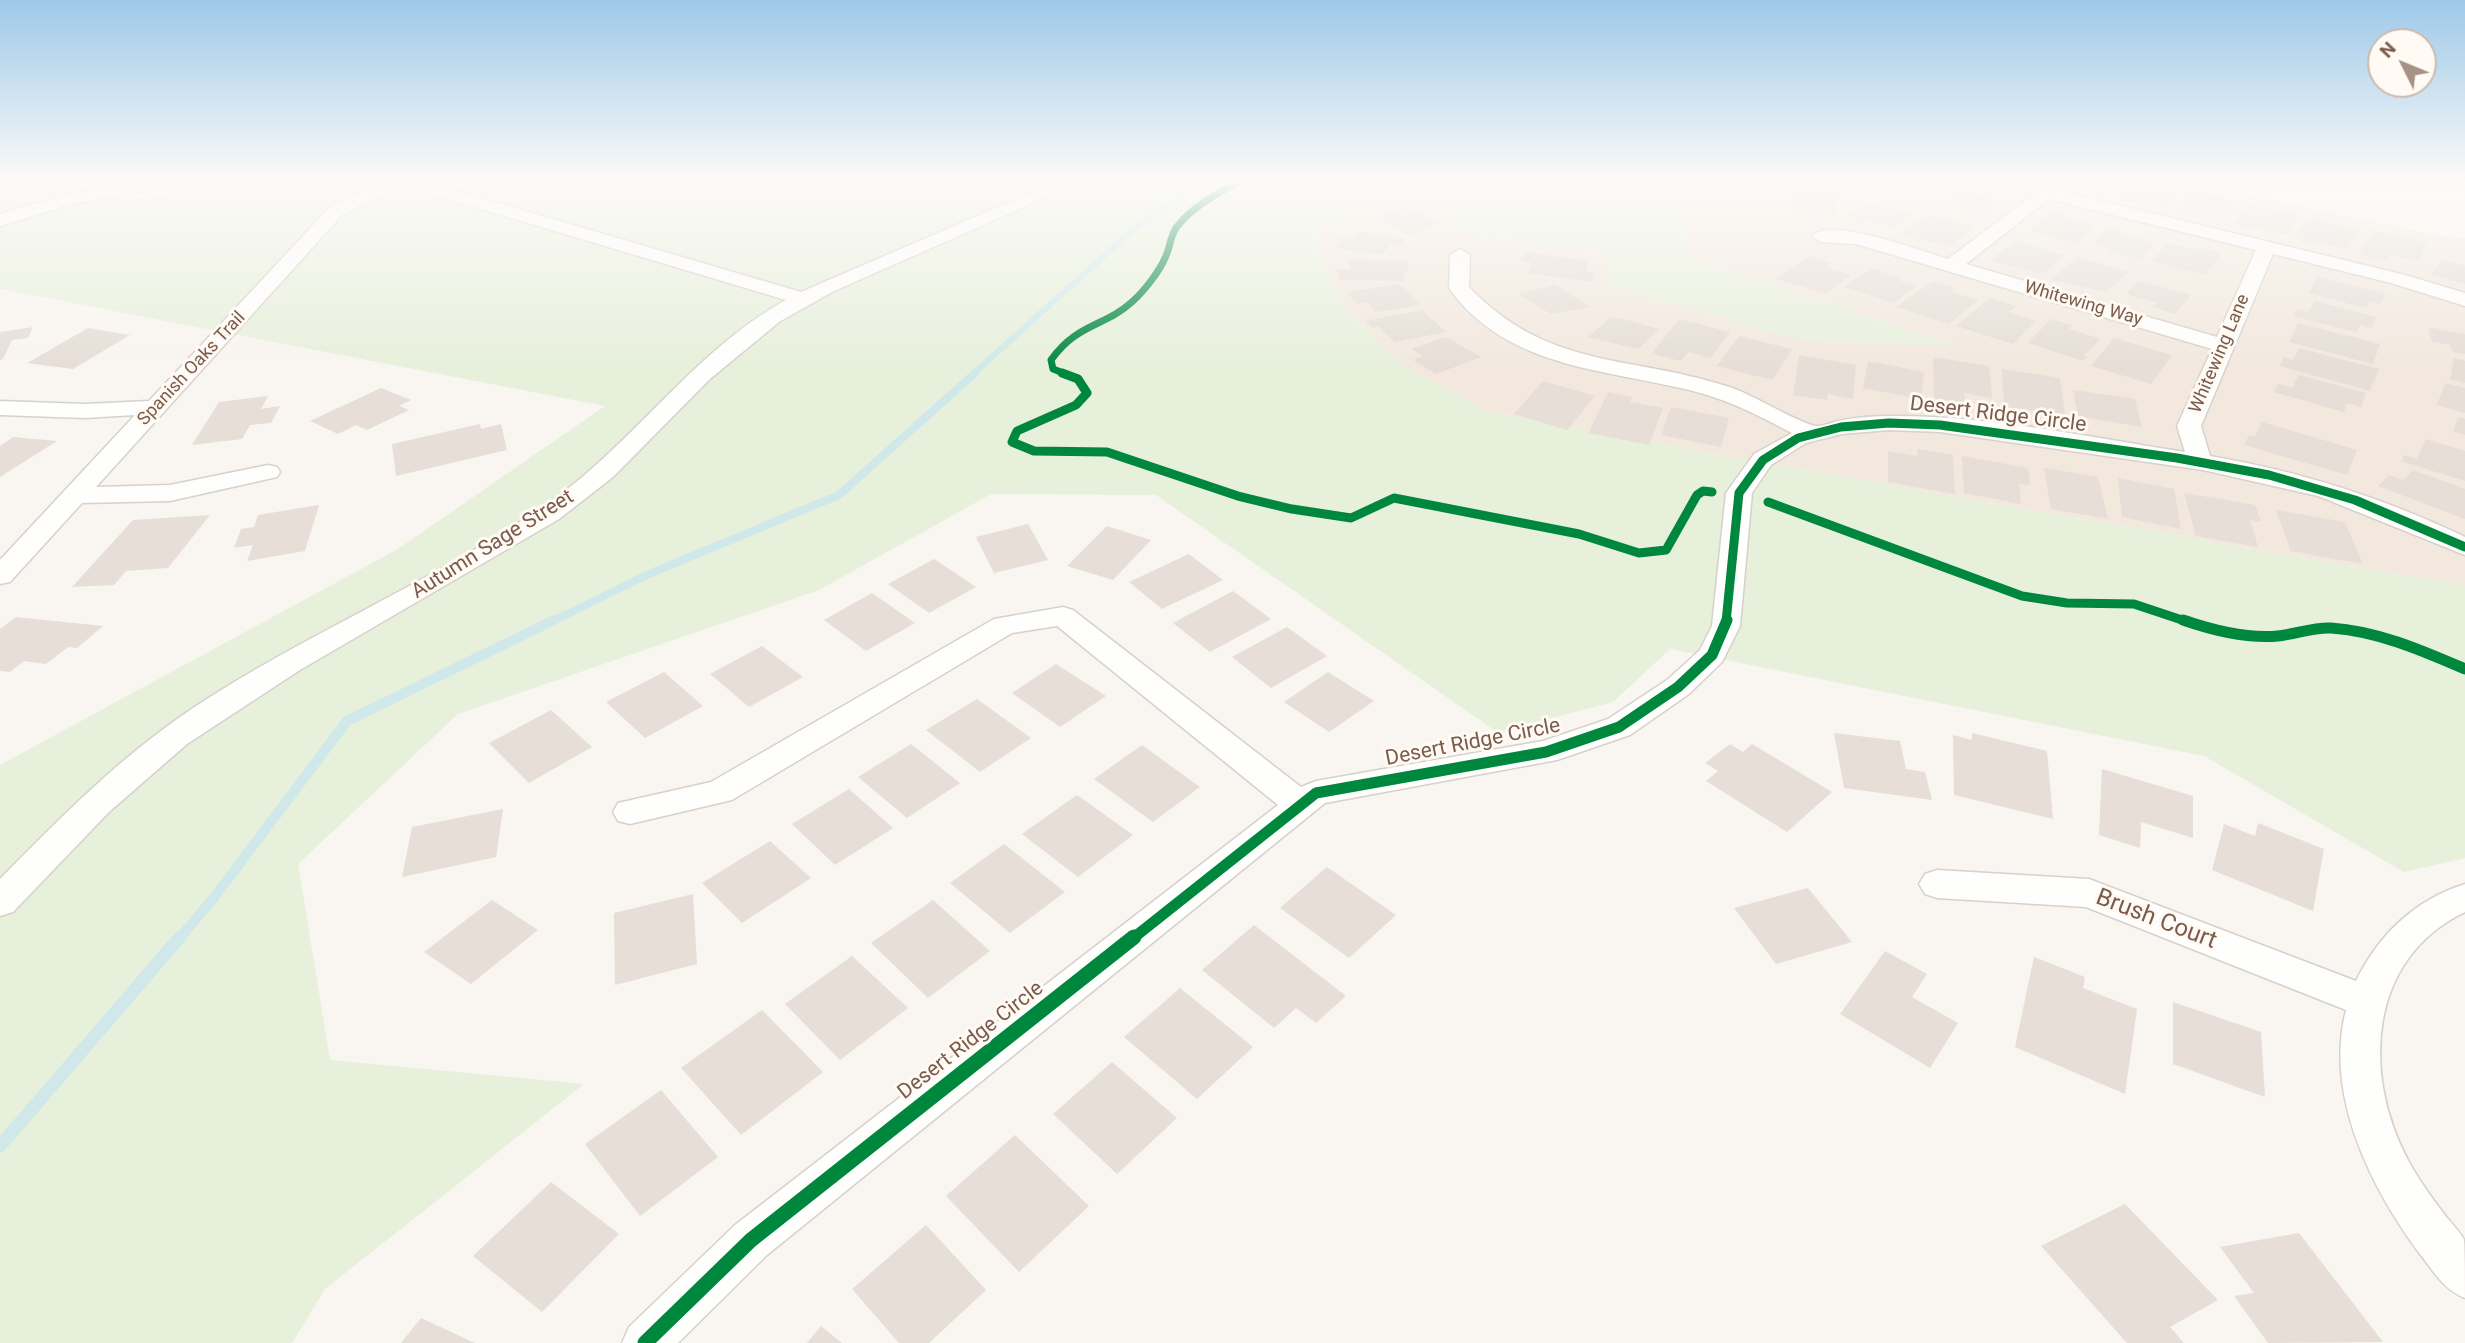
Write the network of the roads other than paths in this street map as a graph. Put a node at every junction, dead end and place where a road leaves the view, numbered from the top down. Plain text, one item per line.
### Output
1 (307, 243) edge
2 (612, 243) edge
3 (929, 243) edge
4 (1873, 243) edge
5 (1981, 243) edge
6 (2249, 243) edge
7 (2267, 247) junction
8 (1460, 255) dead end
9 (1951, 266) junction
10 (800, 298) junction
11 (2465, 300) edge
12 (2222, 345) junction
13 (157, 407) junction
14 (0, 408) edge
15 (1813, 434) junction
16 (2200, 463) junction
17 (268, 472) dead end
18 (78, 495) junction
19 (2465, 547) edge
20 (0, 576) edge
21 (1301, 805) junction
22 (629, 812) dead end
23 (1937, 884) dead end
24 (2465, 898) edge
25 (0, 902) edge
26 (2366, 1001) junction
27 (2465, 1276) edge
28 (645, 1343) edge

1 - 13 street, Spanish Oaks Trail
2 - 10 street
3 - 10 street, Autumn Sage Street
4 - 9 street, Whitewing Way
5 - 9 street
6 - 7 street
7 - 11 street
7 - 12 street, Whitewing Lane
8 - 15 street
9 - 12 street, Whitewing Way
10 - 25 street, Autumn Sage Street
12 - 16 street, Whitewing Lane
13 - 14 street
13 - 18 street, Spanish Oaks Trail
15 - 16 street, Desert Ridge Circle
15 - 21 street, Desert Ridge Circle
16 - 19 street, Desert Ridge Circle
17 - 18 street
18 - 20 street, Spanish Oaks Trail
21 - 22 street
21 - 28 street, Desert Ridge Circle
23 - 26 street, Brush Court
24 - 26 street
26 - 27 street

